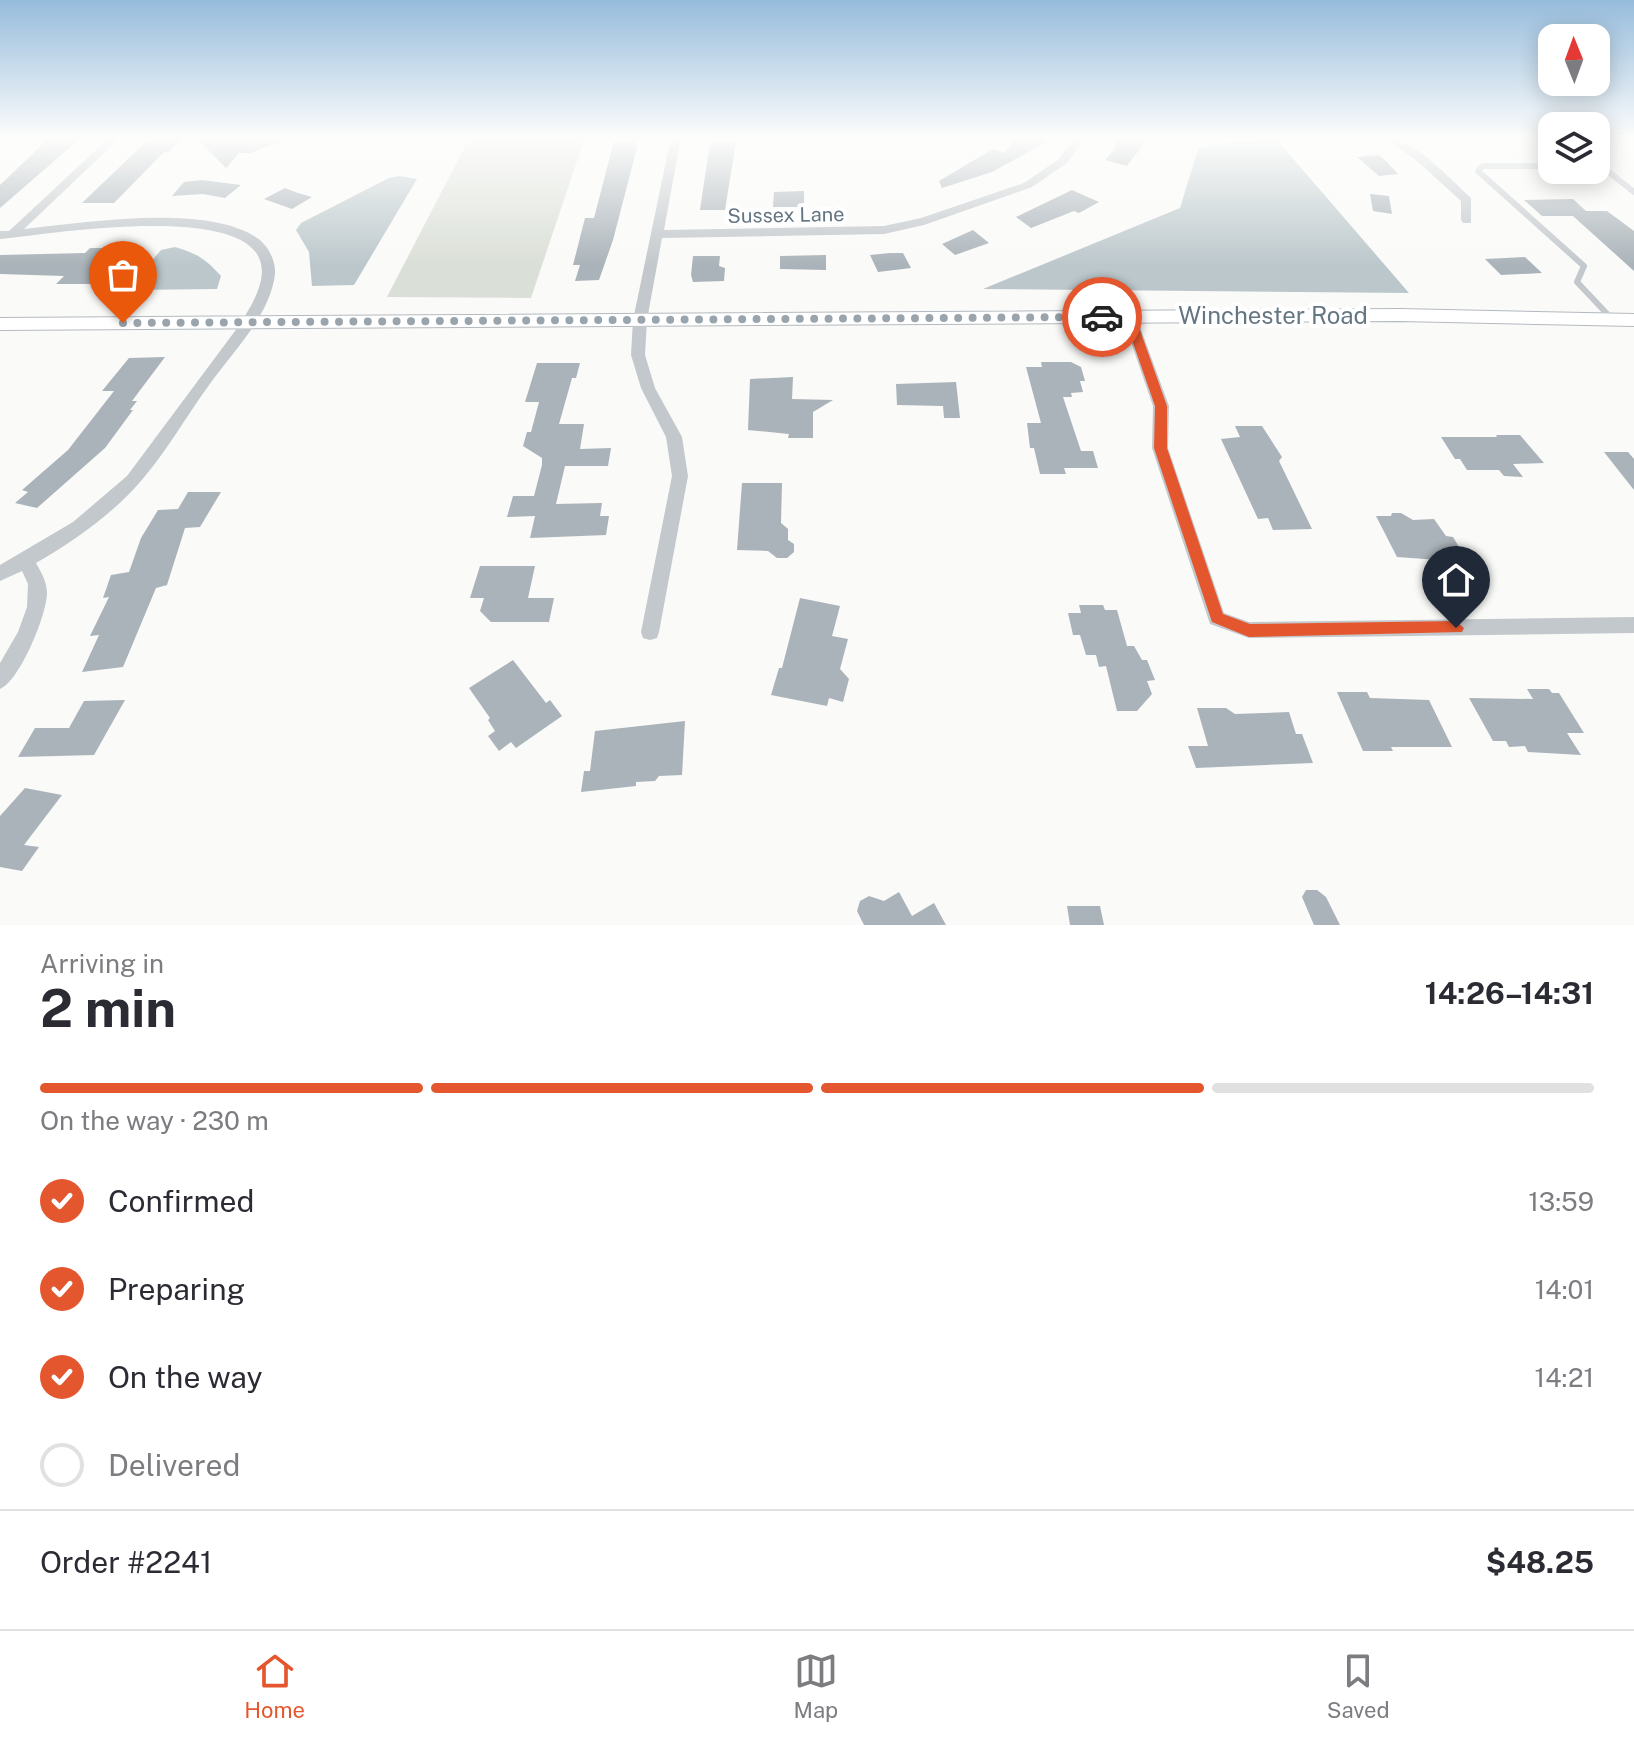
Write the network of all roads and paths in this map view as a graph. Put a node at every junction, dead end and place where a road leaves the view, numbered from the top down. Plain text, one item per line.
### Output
1 (68, 180) edge
2 (668, 180) edge
3 (1035, 180) edge
4 (1445, 180) edge
5 (1488, 180) edge
6 (1467, 220) dead end
7 (657, 234) junction
8 (6, 235) edge
9 (1129, 316) junction
10 (1613, 319) junction
11 (640, 320) junction
12 (1634, 320) edge
13 (245, 323) junction
14 (0, 324) edge
15 (25, 561) junction
16 (0, 574) edge
17 (1634, 625) edge
18 (650, 632) dead end
19 (0, 680) edge

1 - 8 street
2 - 7 street
3 - 7 street, Sussex Lane
4 - 6 street
5 - 10 lane
7 - 11 street
8 - 13 street
9 - 10 main road, Winchester Road
9 - 11 main road, Winchester Road
9 - 17 street
10 - 12 main road, Winchester Road
11 - 13 main road, Winchester Road
11 - 18 street
13 - 14 main road, Winchester Road
13 - 15 street
15 - 16 street
15 - 19 street

